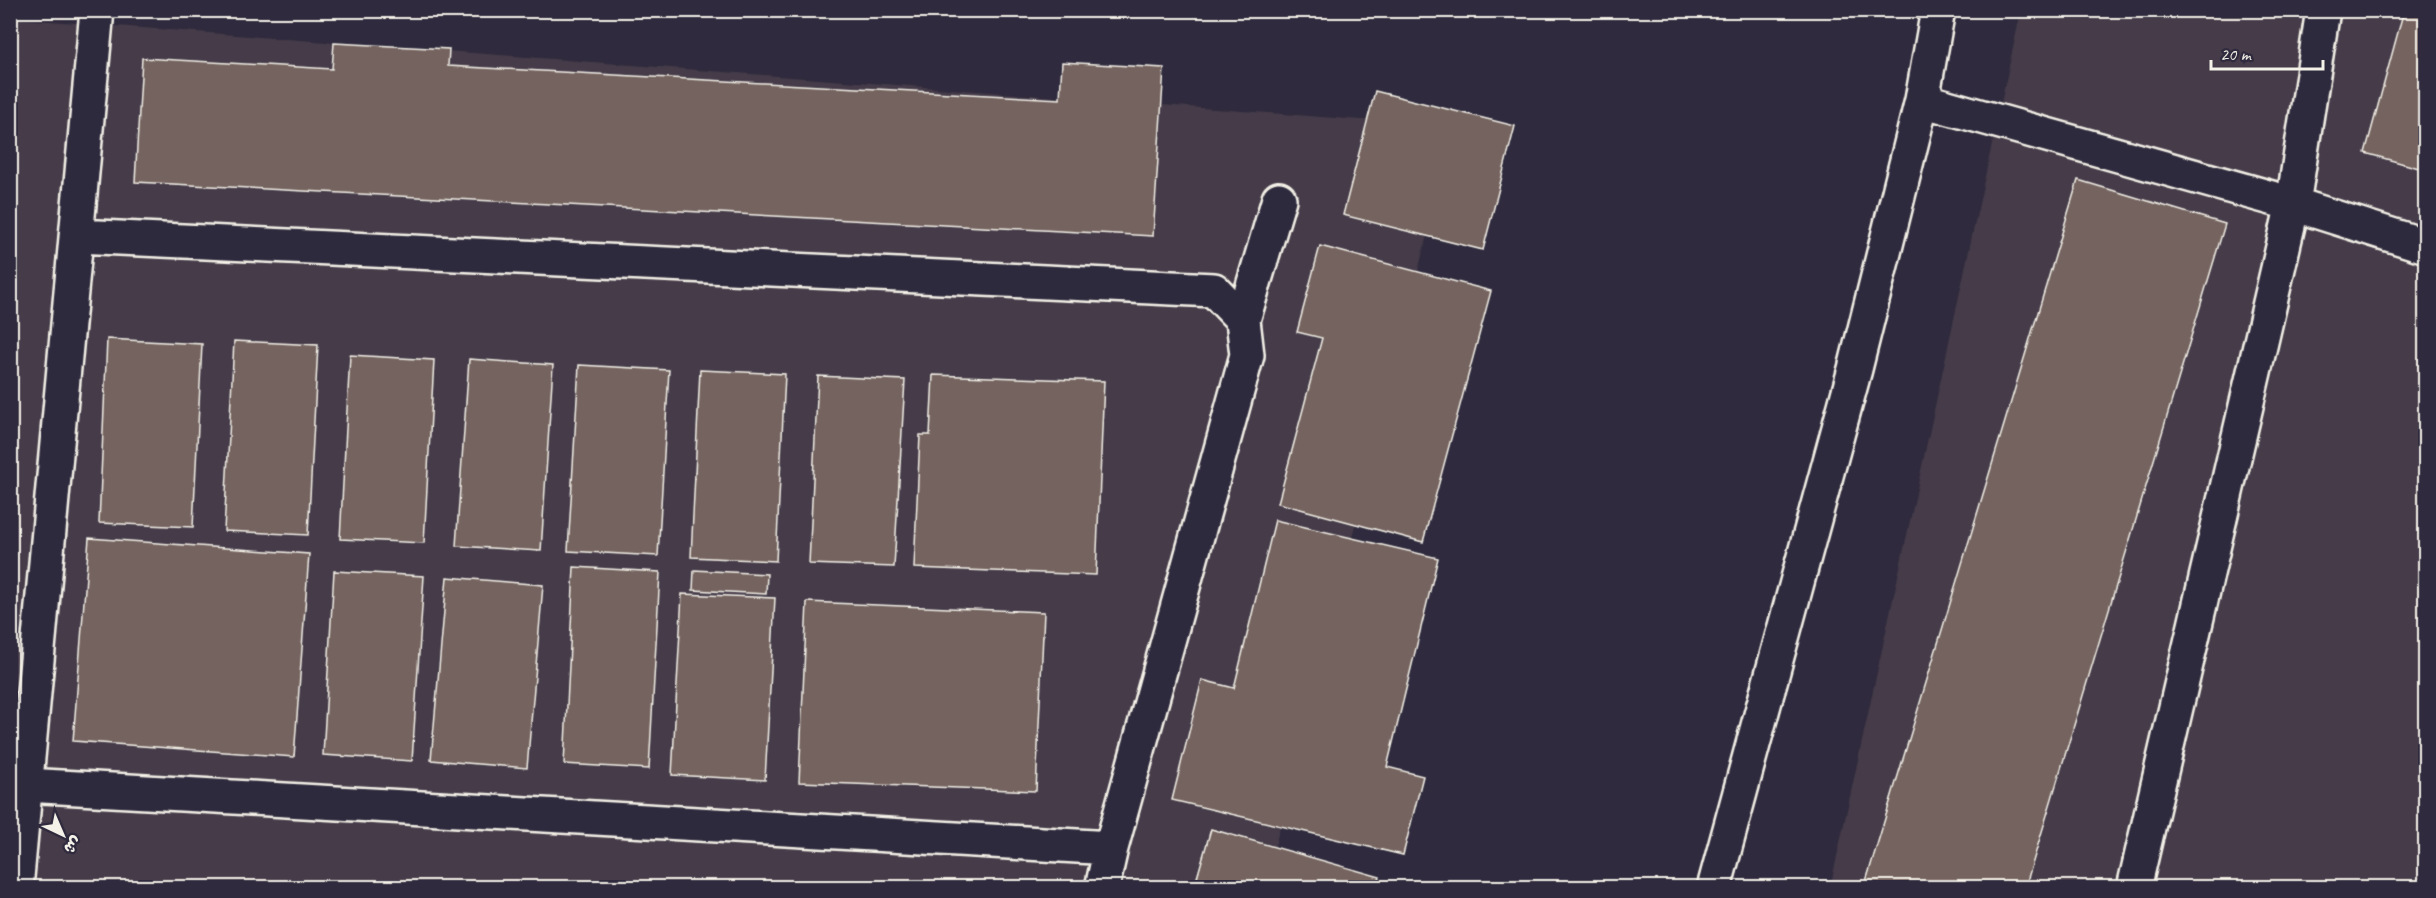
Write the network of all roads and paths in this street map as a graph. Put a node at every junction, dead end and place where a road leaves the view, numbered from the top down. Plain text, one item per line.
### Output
1 (97, 10) edge
2 (1938, 10) edge
3 (2323, 10) edge
4 (1922, 100) junction
5 (1279, 199) dead end
6 (2293, 204) junction
7 (77, 237) junction
8 (2426, 246) edge
9 (1243, 320) junction
10 (26, 785) junction
11 (1111, 848) junction
12 (16, 888) edge
13 (1102, 888) edge
14 (1714, 888) edge
15 (2134, 888) edge

1 - 7 street
2 - 4 street
3 - 6 street
4 - 6 street
4 - 14 street
5 - 9 street
6 - 8 street
6 - 15 street
7 - 9 street
7 - 10 street
9 - 11 street
10 - 11 street
10 - 12 street
11 - 13 street

